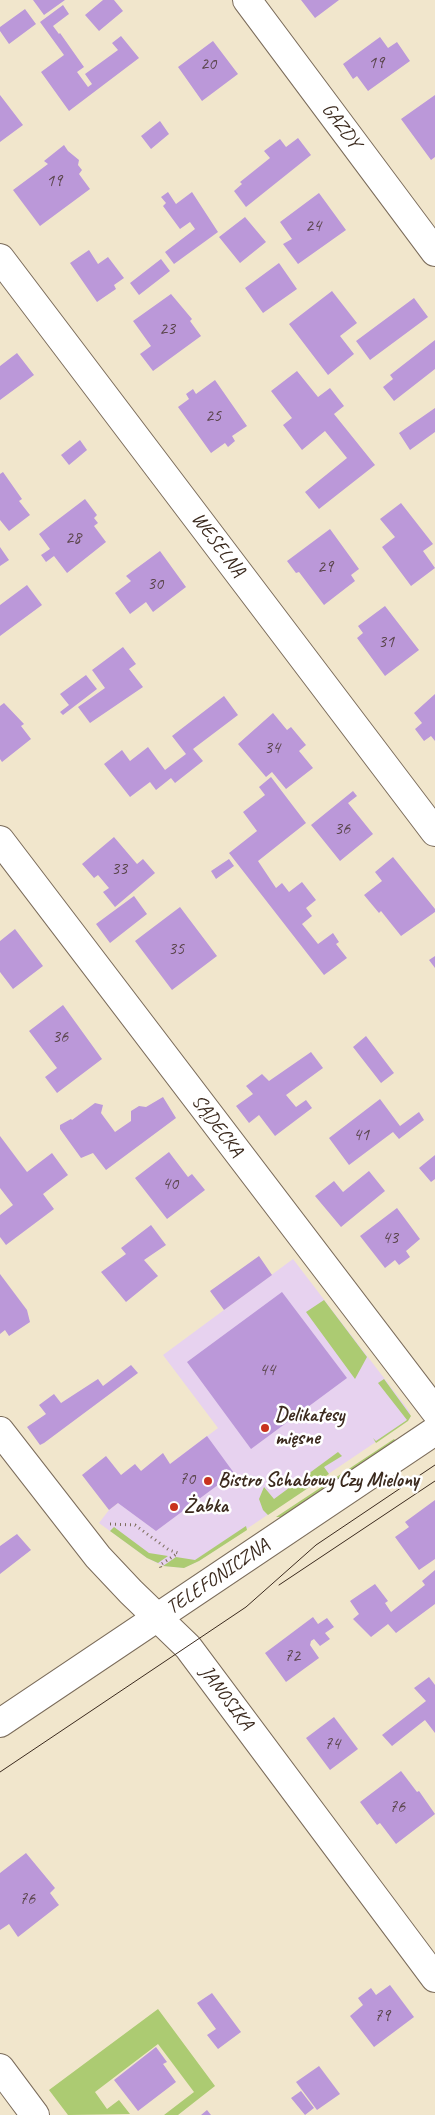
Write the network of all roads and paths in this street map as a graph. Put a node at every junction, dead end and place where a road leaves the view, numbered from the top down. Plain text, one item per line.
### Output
1 (247, 0) edge
2 (435, 252) edge
3 (0, 258) edge
4 (435, 832) edge
5 (0, 840) edge
6 (435, 1412) edge
7 (0, 1431) edge
8 (435, 1431) edge
9 (104, 1524) dead end
10 (162, 1571) dead end
11 (157, 1618) junction
12 (0, 1722) edge
13 (435, 1978) edge
14 (0, 2068) edge
15 (35, 2115) edge

1 - 2 street, GAZDY
3 - 4 street, WESELNA
5 - 6 street, SĄDECKA
7 - 11 street, JANOSIKA
8 - 11 street, TELEFONICZNA
9 - 10 path
11 - 12 street, TELEFONICZNA
11 - 13 street, JANOSIKA
14 - 15 street

